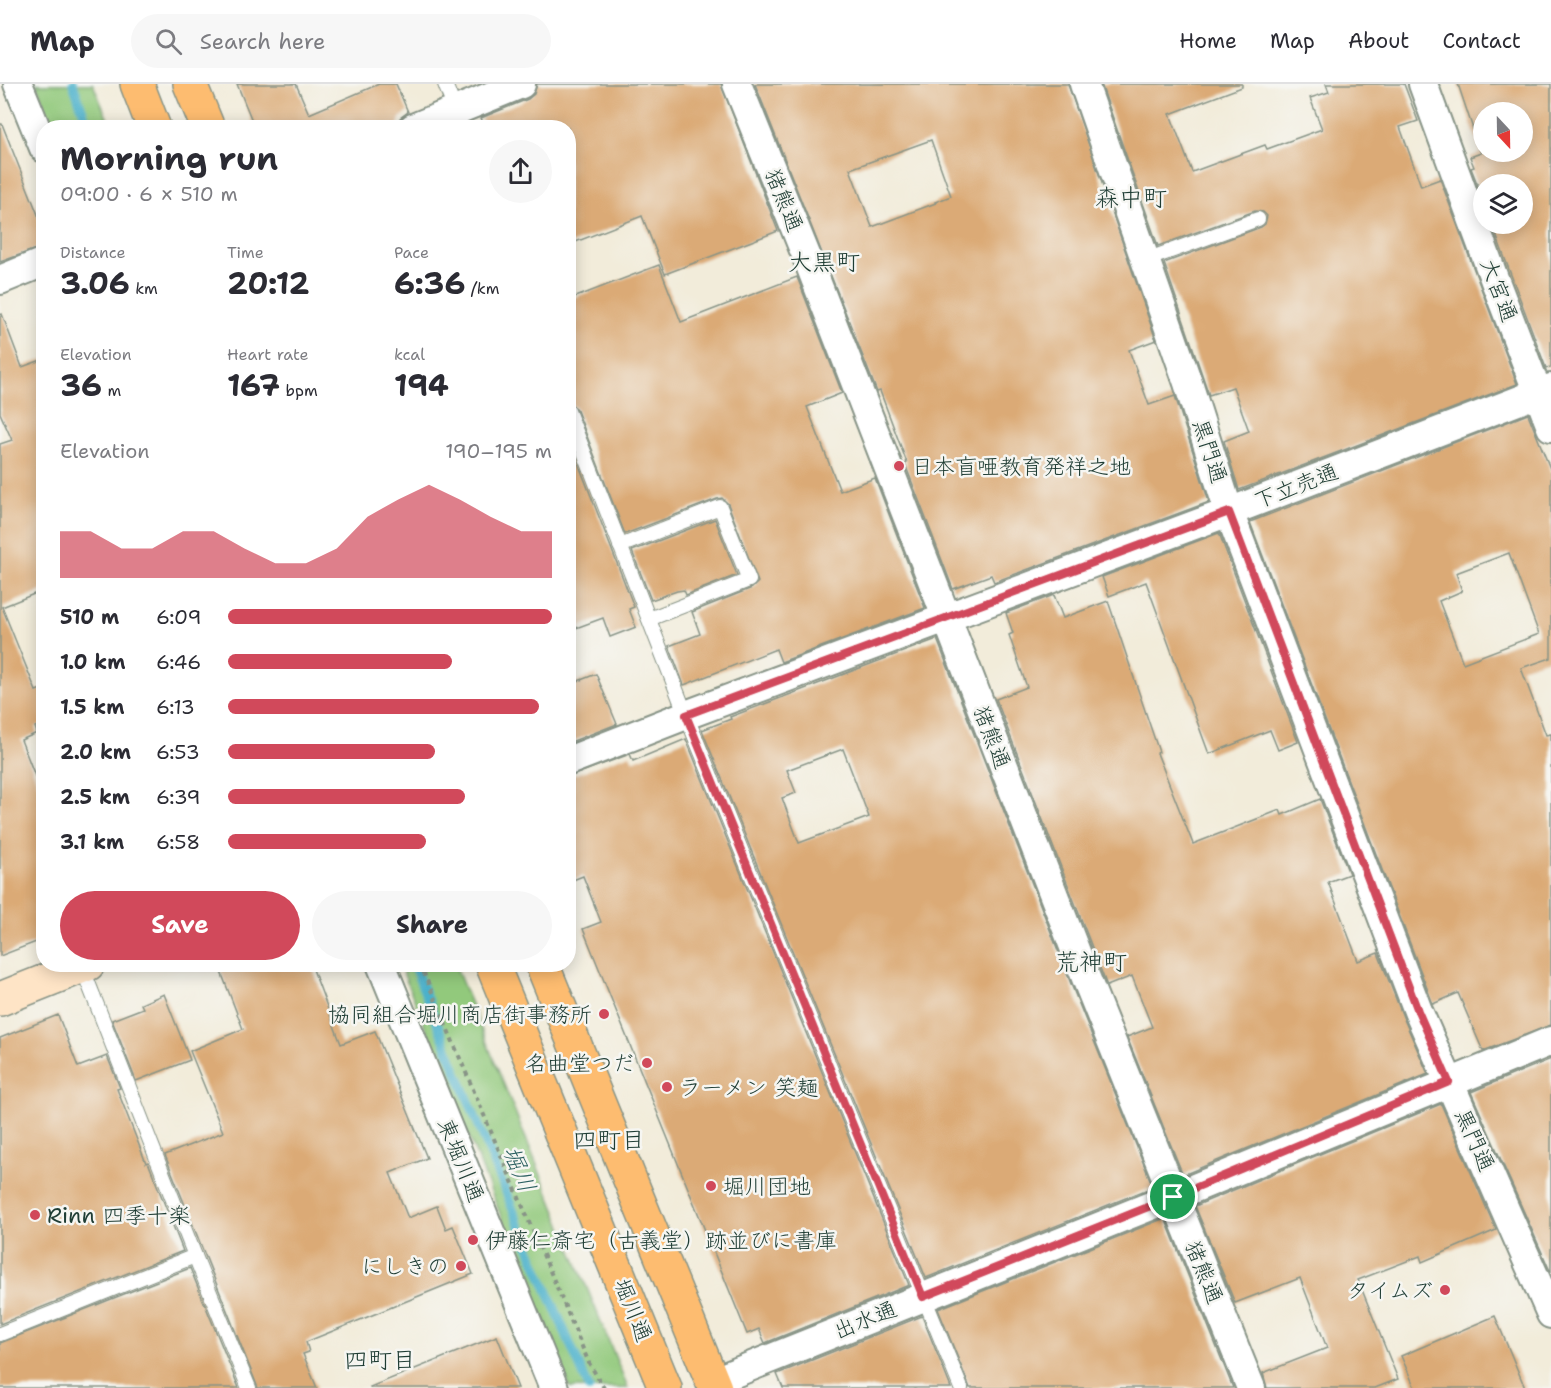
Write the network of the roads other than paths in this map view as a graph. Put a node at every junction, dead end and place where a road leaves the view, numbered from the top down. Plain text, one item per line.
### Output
1 (18, 84) edge
2 (137, 84) edge
3 (190, 84) edge
4 (445, 84) edge
5 (521, 84) edge
6 (737, 84) edge
7 (1084, 84) edge
8 (1423, 84) edge
9 (459, 119) edge
10 (151, 120) edge
11 (205, 120) edge
12 (36, 128) edge
13 (1257, 219) dead end
14 (1146, 260) junction
15 (36, 265) edge
16 (0, 280) edge
17 (1545, 390) edge
18 (1551, 427) edge
19 (576, 432) edge
20 (1229, 512) junction
21 (620, 546) junction
22 (945, 618) junction
23 (649, 619) junction
24 (686, 715) junction
25 (576, 758) edge
26 (70, 972) edge
27 (87, 972) edge
28 (384, 972) edge
29 (495, 972) edge
30 (545, 972) edge
31 (0, 999) edge
32 (1551, 1041) edge
33 (1449, 1082) junction
34 (1173, 1197) junction
35 (195, 1257) junction
36 (923, 1297) junction
37 (1551, 1314) edge
38 (0, 1334) edge
39 (713, 1385) edge
40 (249, 1388) edge
41 (554, 1388) edge
42 (665, 1388) edge
43 (961, 1388) edge
44 (1251, 1388) edge

1 - 12 street
2 - 10 main road
3 - 11 main road
4 - 9 lane
5 - 9 street
6 - 22 street, 猪熊通
7 - 14 street, 黒門通
8 - 17 street, 大宮通
13 - 14 lane
14 - 20 street, 黒門通
15 - 16 street
17 - 18 street, 大宮通
17 - 20 street, 下立売通
19 - 21 lane
20 - 22 street, 下立売通
20 - 33 street, 黒門通
21 - 23 lane
21 - 23 lane
22 - 24 street, 下立売通
22 - 34 street, 猪熊通
23 - 24 lane
24 - 25 street, 下立売通
24 - 36 lane
26 - 31 street
27 - 35 lane
28 - 41 street, 東堀川通
29 - 42 main road, 堀川通
30 - 39 main road, 堀川通
32 - 33 street, 出水通
33 - 34 street, 出水通
33 - 37 street, 黒門通
34 - 36 street, 出水通
34 - 44 street, 猪熊通
35 - 38 lane
35 - 40 lane
36 - 39 street, 出水通
36 - 43 lane

